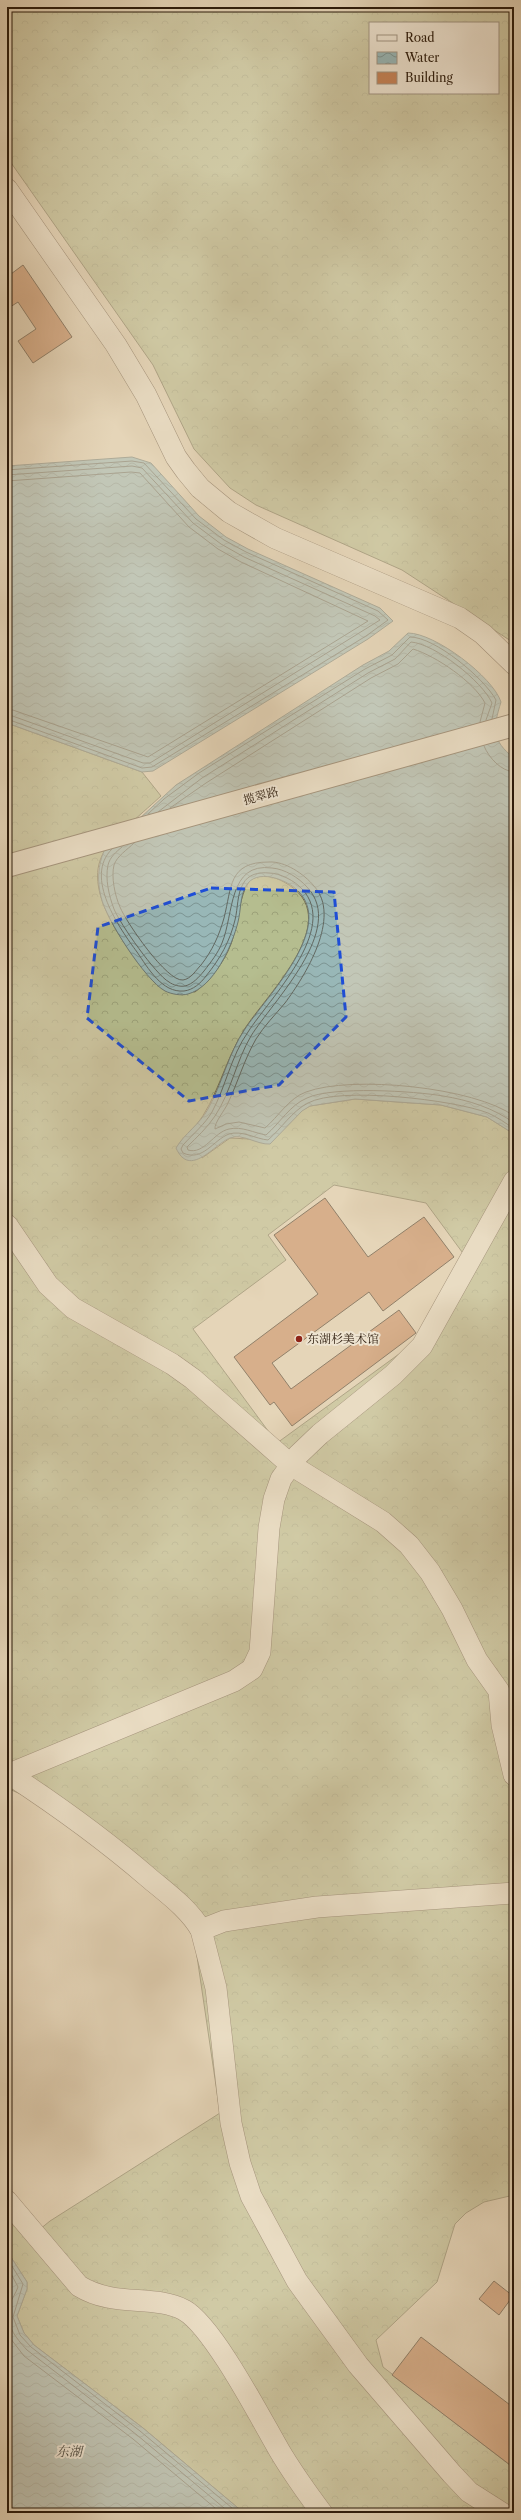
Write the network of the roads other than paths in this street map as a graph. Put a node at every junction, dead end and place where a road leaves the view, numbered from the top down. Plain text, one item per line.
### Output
1 (7, 190) edge
2 (514, 664) edge
3 (514, 725) edge
4 (7, 866) edge
5 (514, 1181) edge
6 (7, 1225) edge
7 (291, 1465) junction
8 (8, 1775) edge
9 (514, 1775) edge
10 (514, 1893) edge
11 (201, 1930) junction
12 (7, 2201) edge
13 (322, 2513) edge
14 (502, 2513) edge

1 - 2 street
3 - 4 street, 揽翠路
5 - 7 street
6 - 7 street
7 - 8 street
7 - 9 street
8 - 11 street
10 - 11 street
11 - 14 street
12 - 13 street

